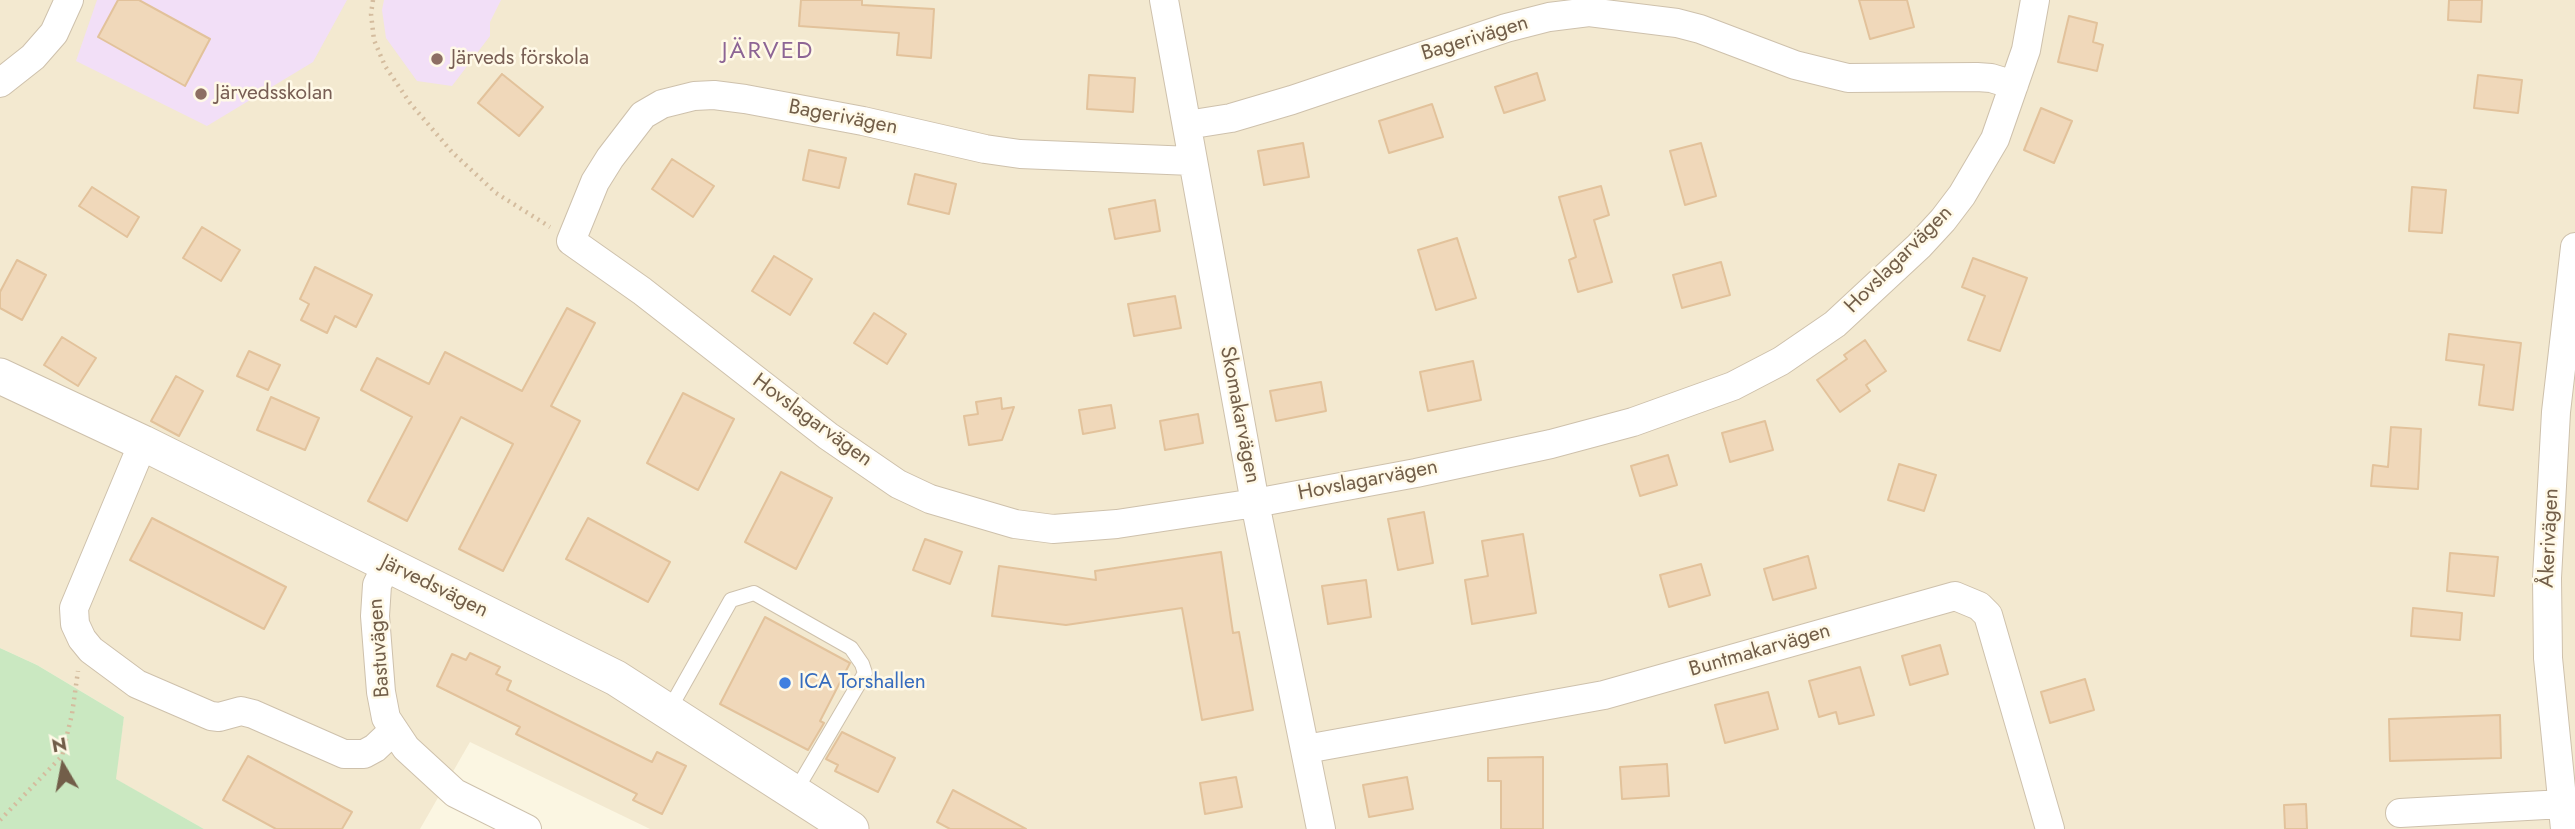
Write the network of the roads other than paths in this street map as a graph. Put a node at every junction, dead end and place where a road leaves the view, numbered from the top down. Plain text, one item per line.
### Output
1 (69, 0) edge
2 (1164, 0) edge
3 (2035, 0) edge
4 (0, 83) edge
5 (2014, 85) junction
6 (1186, 125) junction
7 (1192, 161) junction
8 (571, 241) joint
9 (2575, 247) edge
10 (0, 376) edge
11 (144, 443) junction
12 (1255, 503) junction
13 (387, 564) junction
14 (668, 712) junction
15 (393, 731) junction
16 (1306, 749) junction
17 (795, 792) junction
18 (2400, 813) dead end
19 (2564, 817) edge
20 (527, 829) edge
21 (851, 829) edge
22 (1321, 829) edge
23 (2050, 829) edge

1 - 4 street
2 - 6 street, Skomakarvägen
3 - 5 street, Hovslagarvägen
5 - 6 street, Bagerivägen
5 - 12 street, Hovslagarvägen
6 - 7 street, Skomakarvägen
7 - 8 street, Bagerivägen
7 - 12 street, Skomakarvägen
8 - 12 street, Hovslagarvägen
9 - 19 street, Åkerivägen
10 - 11 street, Järvedsvägen
11 - 13 street, Järvedsvägen
11 - 15 street
12 - 16 street, Skomakarvägen
13 - 14 street, Järvedsvägen
13 - 15 street, Bastuvägen
14 - 17 street, Järvedsvägen
14 - 17 lane
15 - 20 street, Bastuvägen
16 - 22 street, Skomakarvägen
16 - 23 street, Buntmakarvägen
17 - 21 street, Järvedsvägen
18 - 19 street

